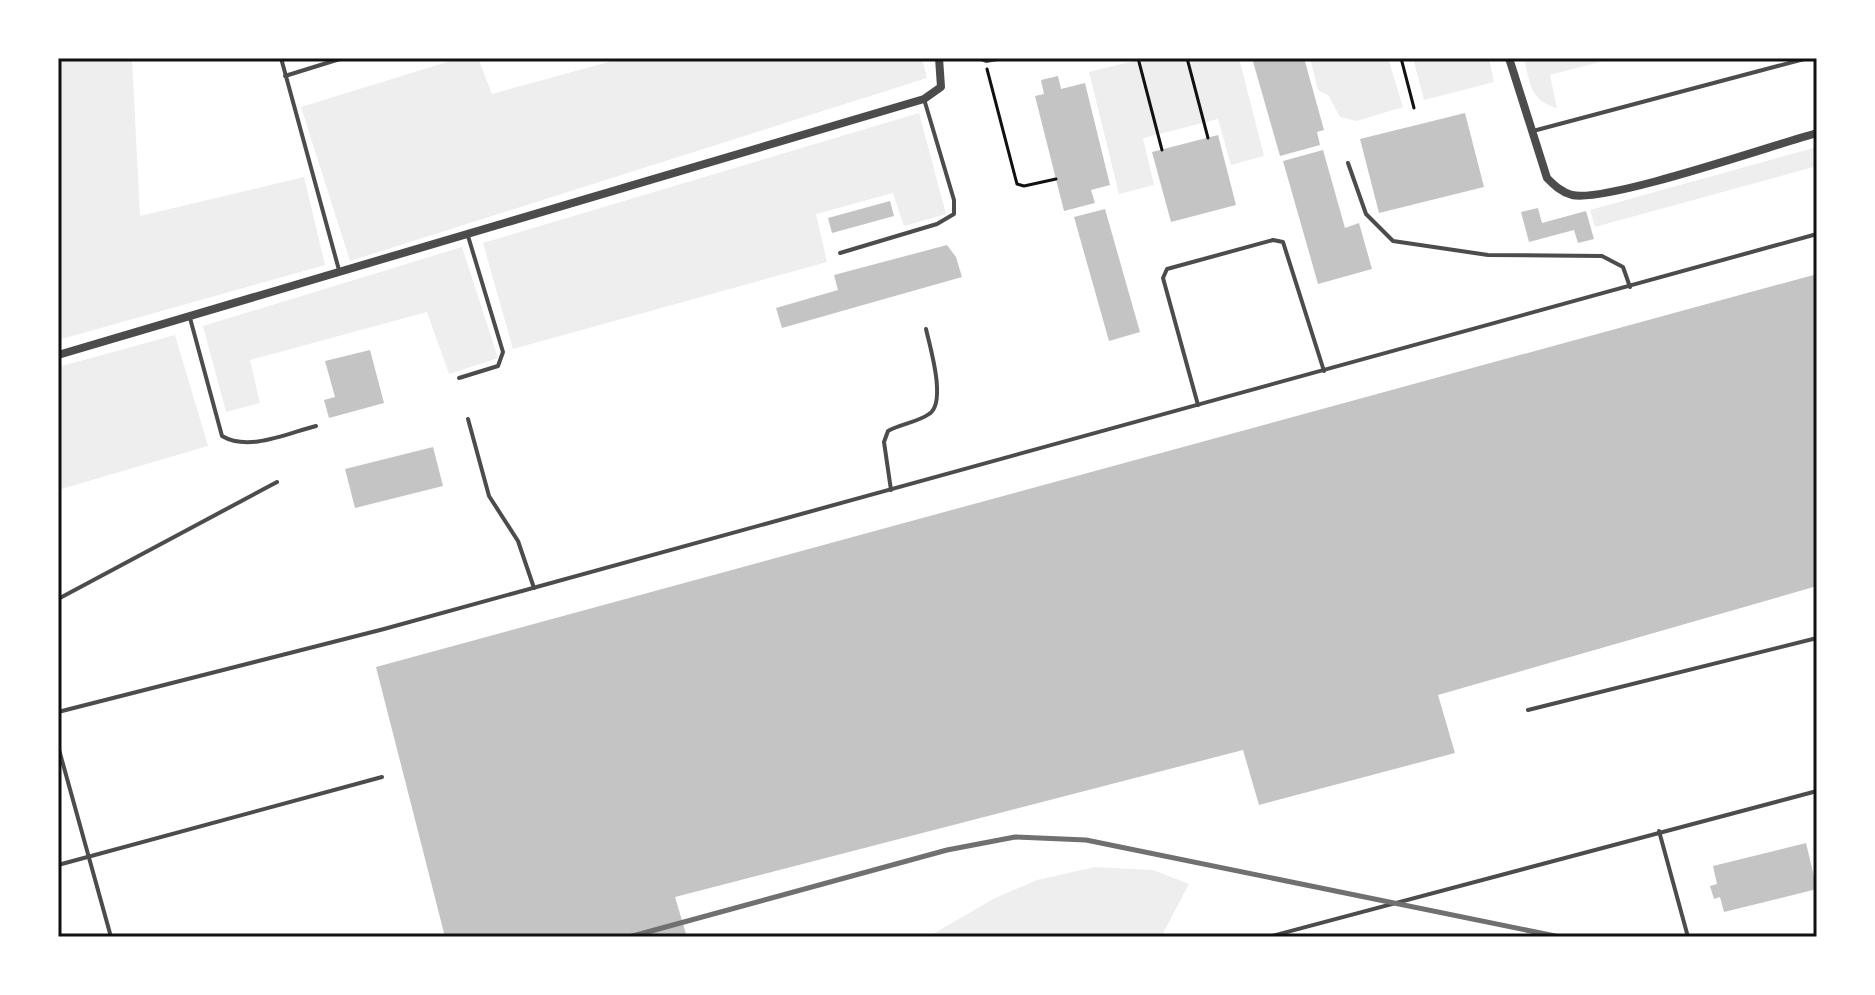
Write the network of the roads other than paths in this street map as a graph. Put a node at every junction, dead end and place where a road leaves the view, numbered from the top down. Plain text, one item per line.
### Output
1 (281, 58) edge
2 (343, 58) edge
3 (939, 58) edge
4 (979, 58) edge
5 (1003, 58) edge
6 (1509, 58) edge
7 (1808, 58) edge
8 (285, 76) junction
9 (924, 99) junction
10 (1531, 132) junction
11 (1817, 133) edge
12 (1348, 163) dead end
13 (467, 233) junction
14 (1817, 234) edge
15 (840, 253) dead end
16 (339, 272) junction
17 (1630, 287) junction
18 (190, 318) junction
19 (926, 329) dead end
20 (58, 355) edge
21 (1324, 371) junction
22 (459, 378) dead end
23 (1198, 405) junction
24 (468, 419) dead end
25 (316, 426) dead end
26 (277, 482) dead end
27 (891, 490) junction
28 (534, 588) junction
29 (58, 599) edge
30 (1817, 638) edge
31 (1528, 710) dead end
32 (58, 712) edge
33 (58, 746) edge
34 (382, 777) dead end
35 (68, 783) junction
36 (58, 786) edge
37 (1817, 791) edge
38 (1658, 831) junction
39 (87, 857) junction
40 (58, 865) edge
41 (111, 937) edge
42 (1268, 937) edge
43 (1688, 937) edge

1 - 8 lane
2 - 8 lane
3 - 9 street
4 - 5 lane
6 - 10 street
7 - 10 lane
8 - 16 lane
9 - 13 street
9 - 15 lane
10 - 11 street
12 - 17 lane
13 - 16 street
13 - 22 lane
14 - 17 lane
16 - 18 street
17 - 21 lane
18 - 20 street
18 - 25 lane
19 - 27 lane
21 - 23 lane
21 - 23 lane
23 - 27 lane
24 - 28 lane
26 - 29 lane
27 - 28 lane
28 - 32 lane
30 - 31 lane
33 - 35 lane
34 - 39 lane
35 - 36 lane
35 - 39 lane
37 - 38 lane
38 - 42 lane
38 - 43 lane
39 - 40 lane
39 - 41 lane

